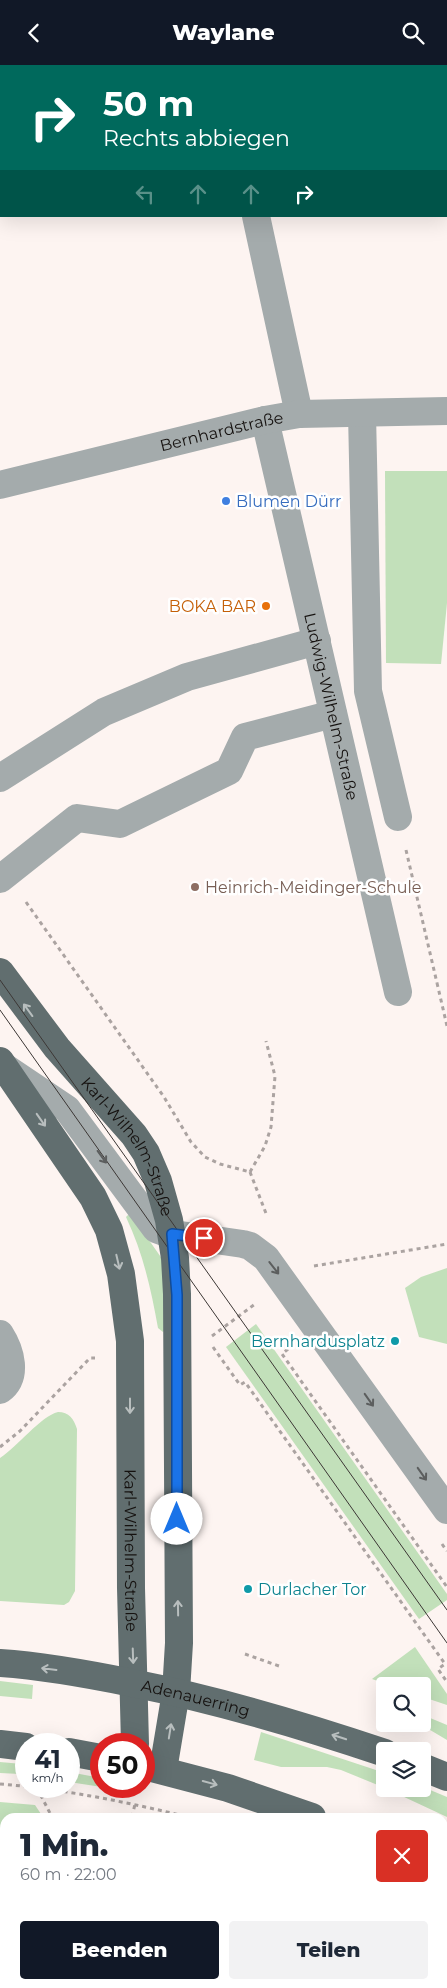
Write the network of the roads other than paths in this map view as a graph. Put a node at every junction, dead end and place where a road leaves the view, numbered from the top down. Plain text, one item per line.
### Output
1 (256, 217) edge
2 (447, 411) edge
3 (362, 413) junction
4 (299, 414) junction
5 (266, 420) junction
6 (0, 485) edge
7 (316, 641) junction
8 (333, 714) junction
9 (0, 778) edge
10 (398, 817) road end
11 (2, 877) edge
12 (0, 972) edge
13 (398, 992) dead end
14 (2, 1063) edge
15 (172, 1234) junction
16 (0, 1335) edge
17 (0, 1391) edge
18 (447, 1510) edge
19 (0, 1663) edge
20 (133, 1683) junction
21 (176, 1691) junction
22 (135, 1733) edge
23 (0, 1745) edge
24 (15, 1746) edge
25 (376, 1750) edge
26 (155, 1764) edge
27 (155, 1768) edge
28 (431, 1771) edge
29 (447, 1777) edge
30 (300, 1813) edge

1 - 4 street
2 - 3 street, Bernhardstraße
3 - 4 street, Bernhardstraße
3 - 10 street
4 - 5 street, Bernhardstraße
5 - 6 street, Bernhardstraße
5 - 7 street, Ludwig-Wilhelm-Straße
7 - 8 street, Ludwig-Wilhelm-Straße
7 - 9 street
8 - 11 street
8 - 13 street, Ludwig-Wilhelm-Straße
15 -> 12 main road, Karl-Wilhelm-Straße
14 -> 15 street
14 -> 20 main road, Karl-Wilhelm-Straße
15 -> 18 street
21 -> 15 main road, Karl-Wilhelm-Straße
16 - 17 street
20 -> 19 main road, Adenauerring
20 - 21 main road, Adenauerring
20 - 22 main road, Karl-Wilhelm-Straße
25 -> 21 main road, Adenauerring
26 -> 21 main road, Karl-Wilhelm-Straße
23 - 24 main road
27 -> 30 main road
28 - 29 main road

